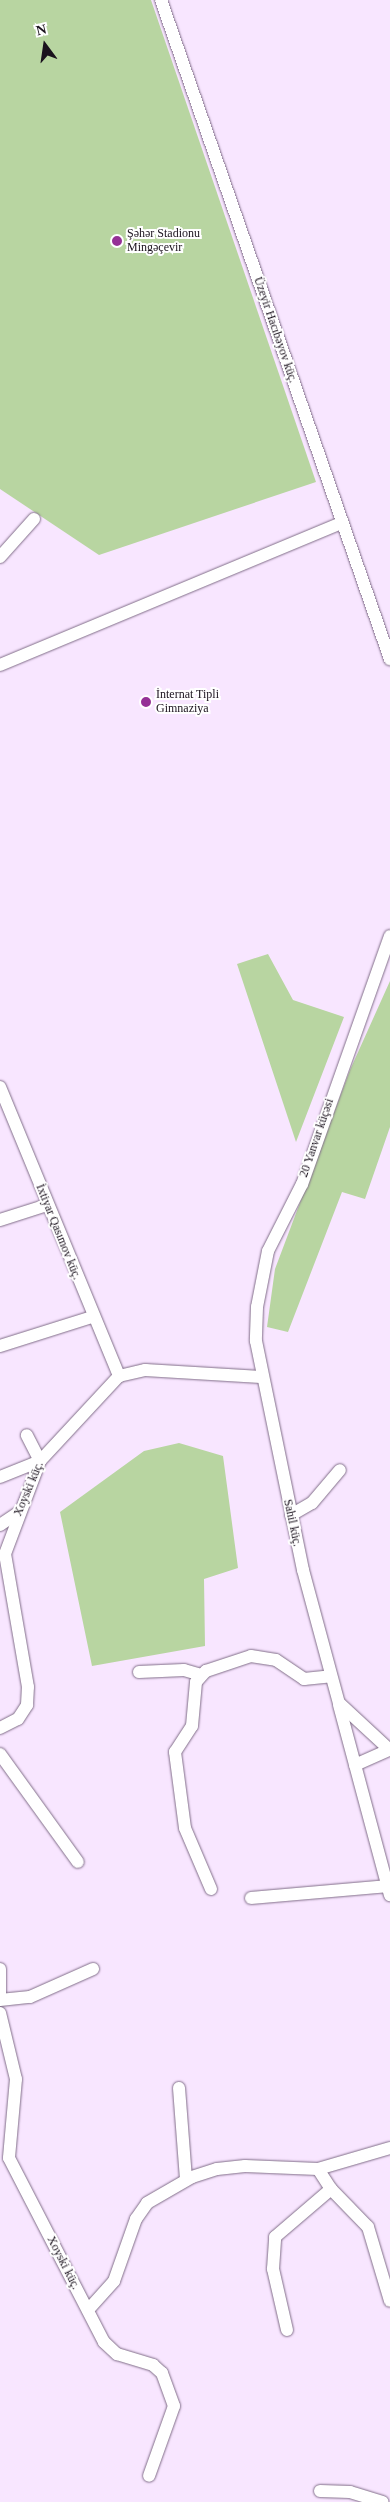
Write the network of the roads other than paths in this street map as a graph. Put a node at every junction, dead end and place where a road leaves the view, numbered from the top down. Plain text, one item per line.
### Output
1 (162, 0) edge
2 (34, 520) dead end
3 (341, 523) junction
4 (0, 556) edge
5 (390, 659) edge
6 (0, 665) edge
7 (390, 936) edge
8 (0, 1090) edge
9 (47, 1205) junction
10 (0, 1220) edge
11 (92, 1317) junction
12 (256, 1340) joint
13 (0, 1346) edge
14 (119, 1376) junction
15 (261, 1377) junction
16 (27, 1435) dead end
17 (40, 1461) junction
18 (340, 1470) dead end
19 (0, 1477) edge
20 (19, 1512) junction
21 (291, 1515) junction
22 (0, 1525) edge
23 (139, 1672) dead end
24 (201, 1675) junction
25 (331, 1676) junction
26 (338, 1703) junction
27 (0, 1728) edge
28 (390, 1750) edge
29 (0, 1754) edge
30 (355, 1764) junction
31 (78, 1862) dead end
32 (211, 1889) dead end
33 (389, 1890) edge
34 (251, 1898) dead end
35 (0, 1969) edge
36 (93, 1969) dead end
37 (0, 1998) edge
38 (0, 2013) edge
39 (179, 2088) dead end
40 (390, 2148) edge
41 (318, 2169) junction
42 (186, 2180) junction
43 (331, 2189) junction
44 (390, 2301) edge
45 (88, 2310) junction
46 (287, 2330) dead end
47 (149, 2476) dead end
48 (320, 2491) dead end
49 (382, 2502) edge

1 - 3 street, Üzeyir Hacıbəyov küç.
2 - 4 street
3 - 5 street, Üzeyir Hacıbəyov küç.
3 - 6 street
7 - 12 street, 20 Yanvar küçəsi
8 - 9 street, İxtiyar Qasımov küç.
9 - 10 street
9 - 11 street, İxtiyar Qasımov küç.
11 - 13 street
11 - 14 street, İxtiyar Qasımov küç.
12 - 15 street, Sahil küç.
14 - 15 street
14 - 17 street, Xoyski küç.
15 - 21 street, Sahil küç.
16 - 17 street
17 - 19 street
17 - 20 street, Xoyski küç.
18 - 21 street
20 - 22 street
20 - 27 street, Xoyski küç.
21 - 25 street, Sahil küç.
23 - 24 street
24 - 25 street
24 - 32 street
25 - 26 street, Sahil küç.
26 - 28 street
26 - 30 street, Sahil küç.
28 - 30 street
29 - 31 street
30 - 33 street, Sahil küç.
33 - 34 street
35 - 37 street
36 - 37 street
38 - 45 street, Xoyski küç.
39 - 42 street
40 - 41 street
41 - 42 street
41 - 43 street
42 - 45 street
43 - 44 street
43 - 46 street
45 - 47 street, Xoyski küç.
48 - 49 street

